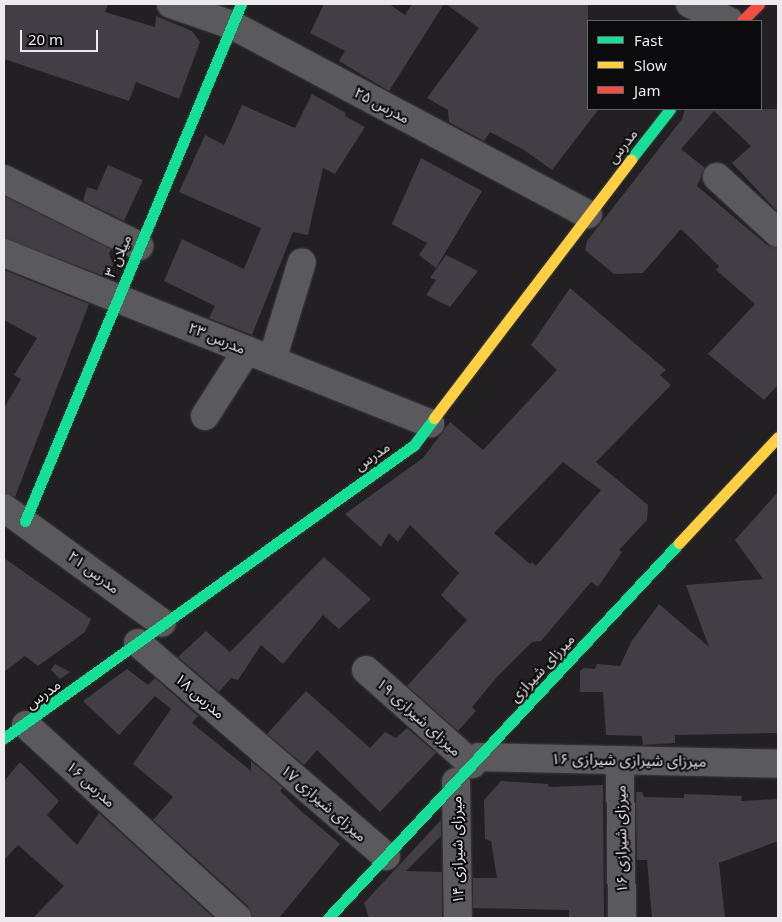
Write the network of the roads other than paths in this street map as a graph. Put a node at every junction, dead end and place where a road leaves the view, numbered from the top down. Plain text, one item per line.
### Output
1 (171, 4) edge
2 (690, 4) edge
3 (759, 4) edge
4 (236, 15) edge
5 (726, 20) edge
6 (743, 20) edge
7 (669, 110) edge
8 (717, 178) dead end
9 (5, 182) edge
10 (588, 214) junction
11 (778, 233) edge
12 (138, 246) junction
13 (4, 253) edge
14 (302, 262) dead end
15 (117, 298) junction
16 (260, 355) junction
17 (205, 416) dead end
18 (430, 423) junction
19 (778, 437) edge
20 (14, 514) edge
21 (162, 623) junction
22 (138, 643) junction
23 (366, 670) dead end
24 (15, 732) edge
25 (262, 750) joint
26 (620, 760) junction
27 (778, 764) edge
28 (469, 768) junction
29 (386, 856) junction
30 (237, 918) edge
31 (328, 918) edge
32 (458, 918) edge
33 (622, 918) edge

1 - 4 street, مدرس ۲۵
2 - 5 street
3 - 6 street
4 - 10 street, مدرس ۲۵
4 - 12 street, میلان ۳
7 - 10 street, مدرس
8 - 11 street
9 - 12 street
10 - 18 street, مدرس
12 - 15 street, میلان ۳
13 - 15 street, مدرس ۲۳
14 - 16 street
15 - 16 street, مدرس ۲۳
15 - 20 street, میلان ۳
16 - 17 street
16 - 18 street, مدرس ۲۳
18 - 21 street, مدرس
19 - 28 street, میرزای شیرازی
20 - 21 street, مدرس ۲۱
21 - 22 street, مدرس
22 - 24 street, مدرس
22 - 25 street, مدرس ۱۸
23 - 28 street, میرزای شیرازی ۱۹
24 - 30 street, مدرس ۱۶
25 - 29 street, میرزای شیرازی ۱۷
26 - 27 street, میرزای شیرازی شیرازی ۱۶
26 - 28 street, میرزای شیرازی شیرازی ۱۶
26 - 33 street, میرزای شیرازی ۱۶
28 - 29 street, میرزای شیرازی
28 - 32 street, میرزای شیرازی ۱۴
29 - 31 street, میرزای شیرازی

